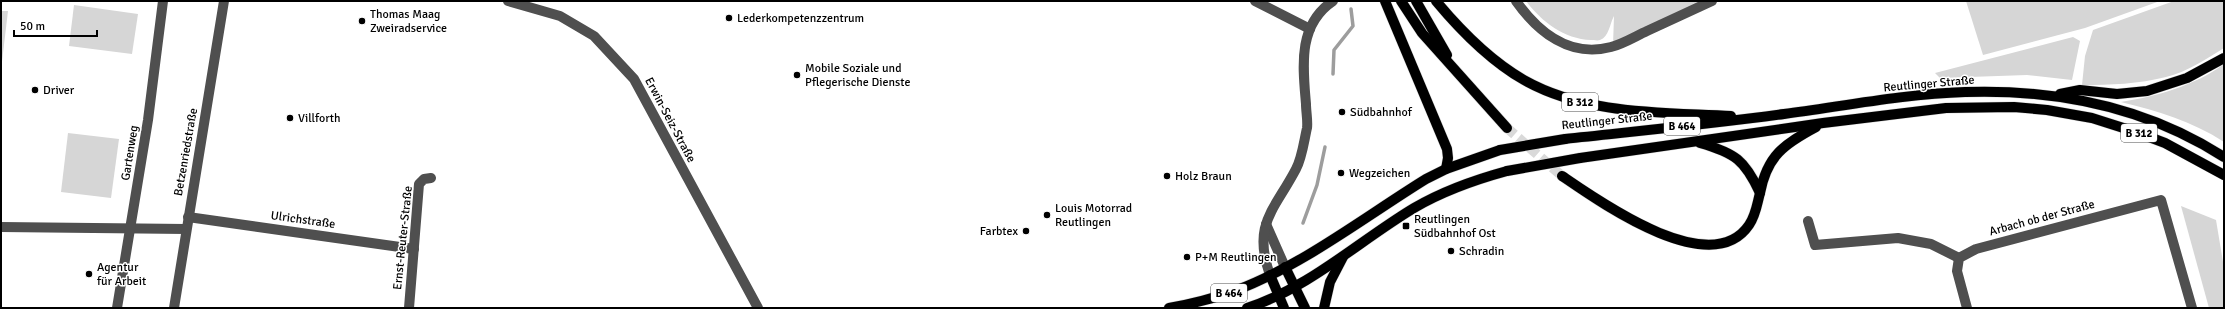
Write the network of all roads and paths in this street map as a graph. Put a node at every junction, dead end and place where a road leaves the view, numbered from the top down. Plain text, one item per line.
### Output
1 (163, 1) edge
2 (224, 1) edge
3 (508, 1) edge
4 (1255, 1) edge
5 (1333, 1) edge
6 (1385, 1) edge
7 (1401, 1) edge
8 (1416, 1) edge
9 (1436, 1) edge
10 (1516, 1) edge
11 (1712, 1) edge
12 (1310, 30) junction
13 (2224, 58) edge
14 (1456, 71) junction
15 (2056, 95) junction
16 (1759, 118) junction
17 (1823, 123) junction
18 (1507, 128) tunnel mouth
19 (1695, 142) junction
20 (2224, 157) edge
21 (1446, 169) junction
22 (1562, 176) tunnel mouth
23 (2224, 176) edge
24 (431, 178) dead end
25 (1760, 193) junction
26 (188, 217) junction
27 (1808, 221) dead end
28 (1266, 224) junction
29 (1, 227) edge
30 (131, 228) junction
31 (186, 229) junction
32 (414, 249) junction
33 (1344, 256) junction
34 (1959, 258) junction
35 (1285, 267) junction
36 (1270, 276) junction
37 (1294, 286) junction
38 (1277, 295) junction
39 (117, 308) edge
40 (174, 308) edge
41 (409, 308) edge
42 (758, 308) edge
43 (1169, 308) edge
44 (1247, 308) edge
45 (1284, 308) edge
46 (1305, 308) edge
47 (1324, 308) edge
48 (1967, 308) edge
49 (2192, 308) edge

1 - 30 street, Gartenweg
2 - 26 street, Betzenriedstraße
3 - 42 street, Erwin-Seiz-Straße
4 - 12 street
5 - 12 street
6 - 21 main road
7 - 14 main road
8 - 14 main road
9 - 16 main road, B 312
10 - 11 street
12 - 28 street
13 - 15 main road, B 312
14 - 18 main road
15 - 16 main road, Reutlinger Straße / B 312
15 - 20 main road, B 312
16 - 21 main road, Reutlinger Straße / B 464, bridge
17 - 19 main road
17 - 23 main road, B 312
17 - 25 main road, B 312
19 - 25 main road
19 - 33 main road, B 464, bridge
21 - 35 main road, Reutlinger Straße / B 464
22 - 25 main road, B 312
24 - 32 street, Ernst-Reuter-Straße
26 - 31 street, Betzenriedstraße
26 - 32 street, Ulrichstraße
27 - 34 street
28 - 35 street
28 - 36 street
29 - 30 street
30 - 31 street
30 - 39 street, Gartenweg
31 - 40 street, Betzenriedstraße
32 - 41 street, Ernst-Reuter-Straße
33 - 37 main road, B 464
33 - 47 main road
34 - 48 street
34 - 49 street, Arbach ob der Straße
35 - 36 main road, B 464
35 - 37 main road
36 - 38 main road
36 - 43 main road, B 464
37 - 38 main road, B 464
37 - 46 main road
38 - 44 main road, B 464
38 - 45 main road

